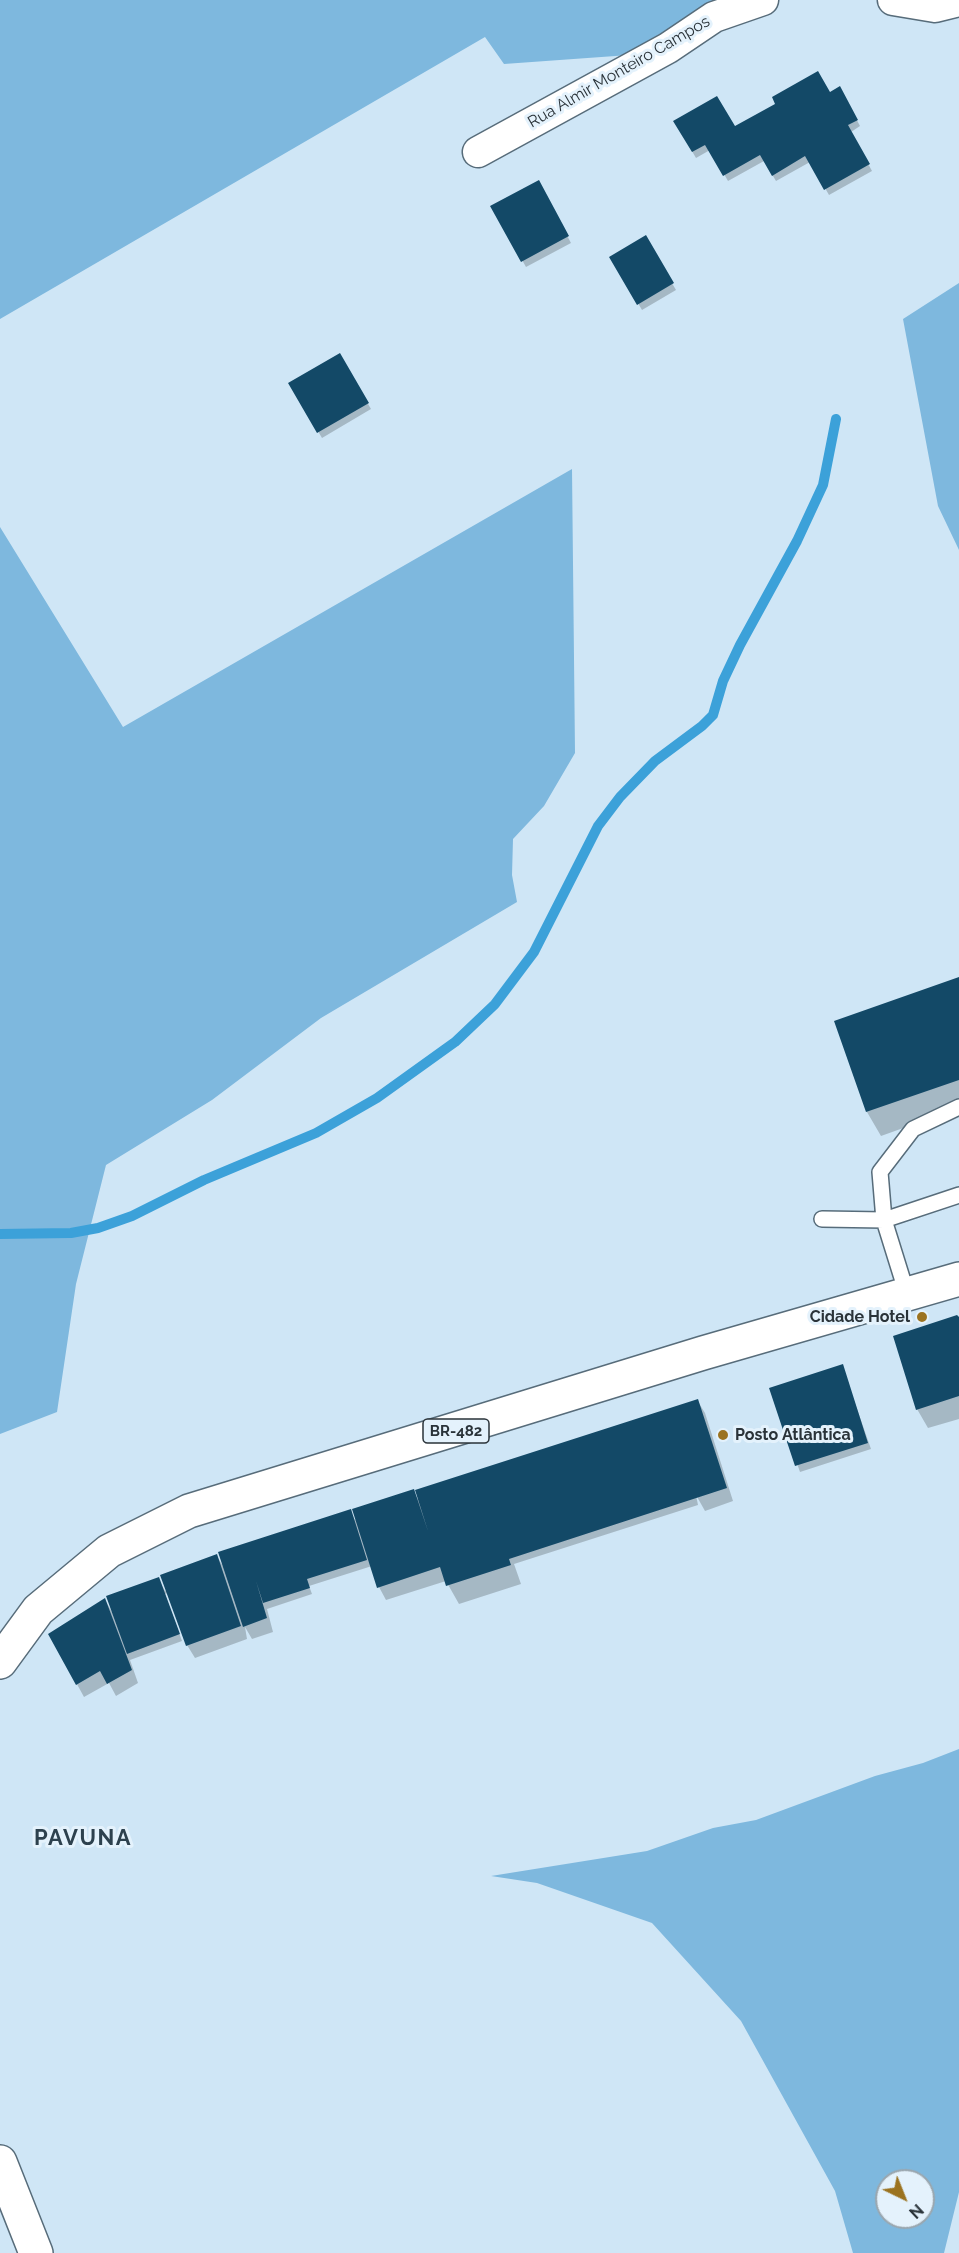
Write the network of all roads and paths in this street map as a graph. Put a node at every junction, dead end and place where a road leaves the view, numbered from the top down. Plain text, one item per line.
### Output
1 (763, 0) edge
2 (894, 0) edge
3 (959, 1) edge
4 (478, 152) dead end
5 (959, 1107) edge
6 (959, 1195) edge
7 (822, 1219) dead end
8 (885, 1220) junction
9 (959, 1279) edge
10 (907, 1294) junction
11 (0, 1662) edge
12 (0, 2162) edge
13 (36, 2253) edge

1 - 4 street, Rua Almir Monteiro Campos
2 - 3 street
5 - 8 lane
6 - 8 lane
7 - 8 lane
8 - 10 lane
9 - 10 highway, BR-482
10 - 11 highway, BR-482
12 - 13 highway

